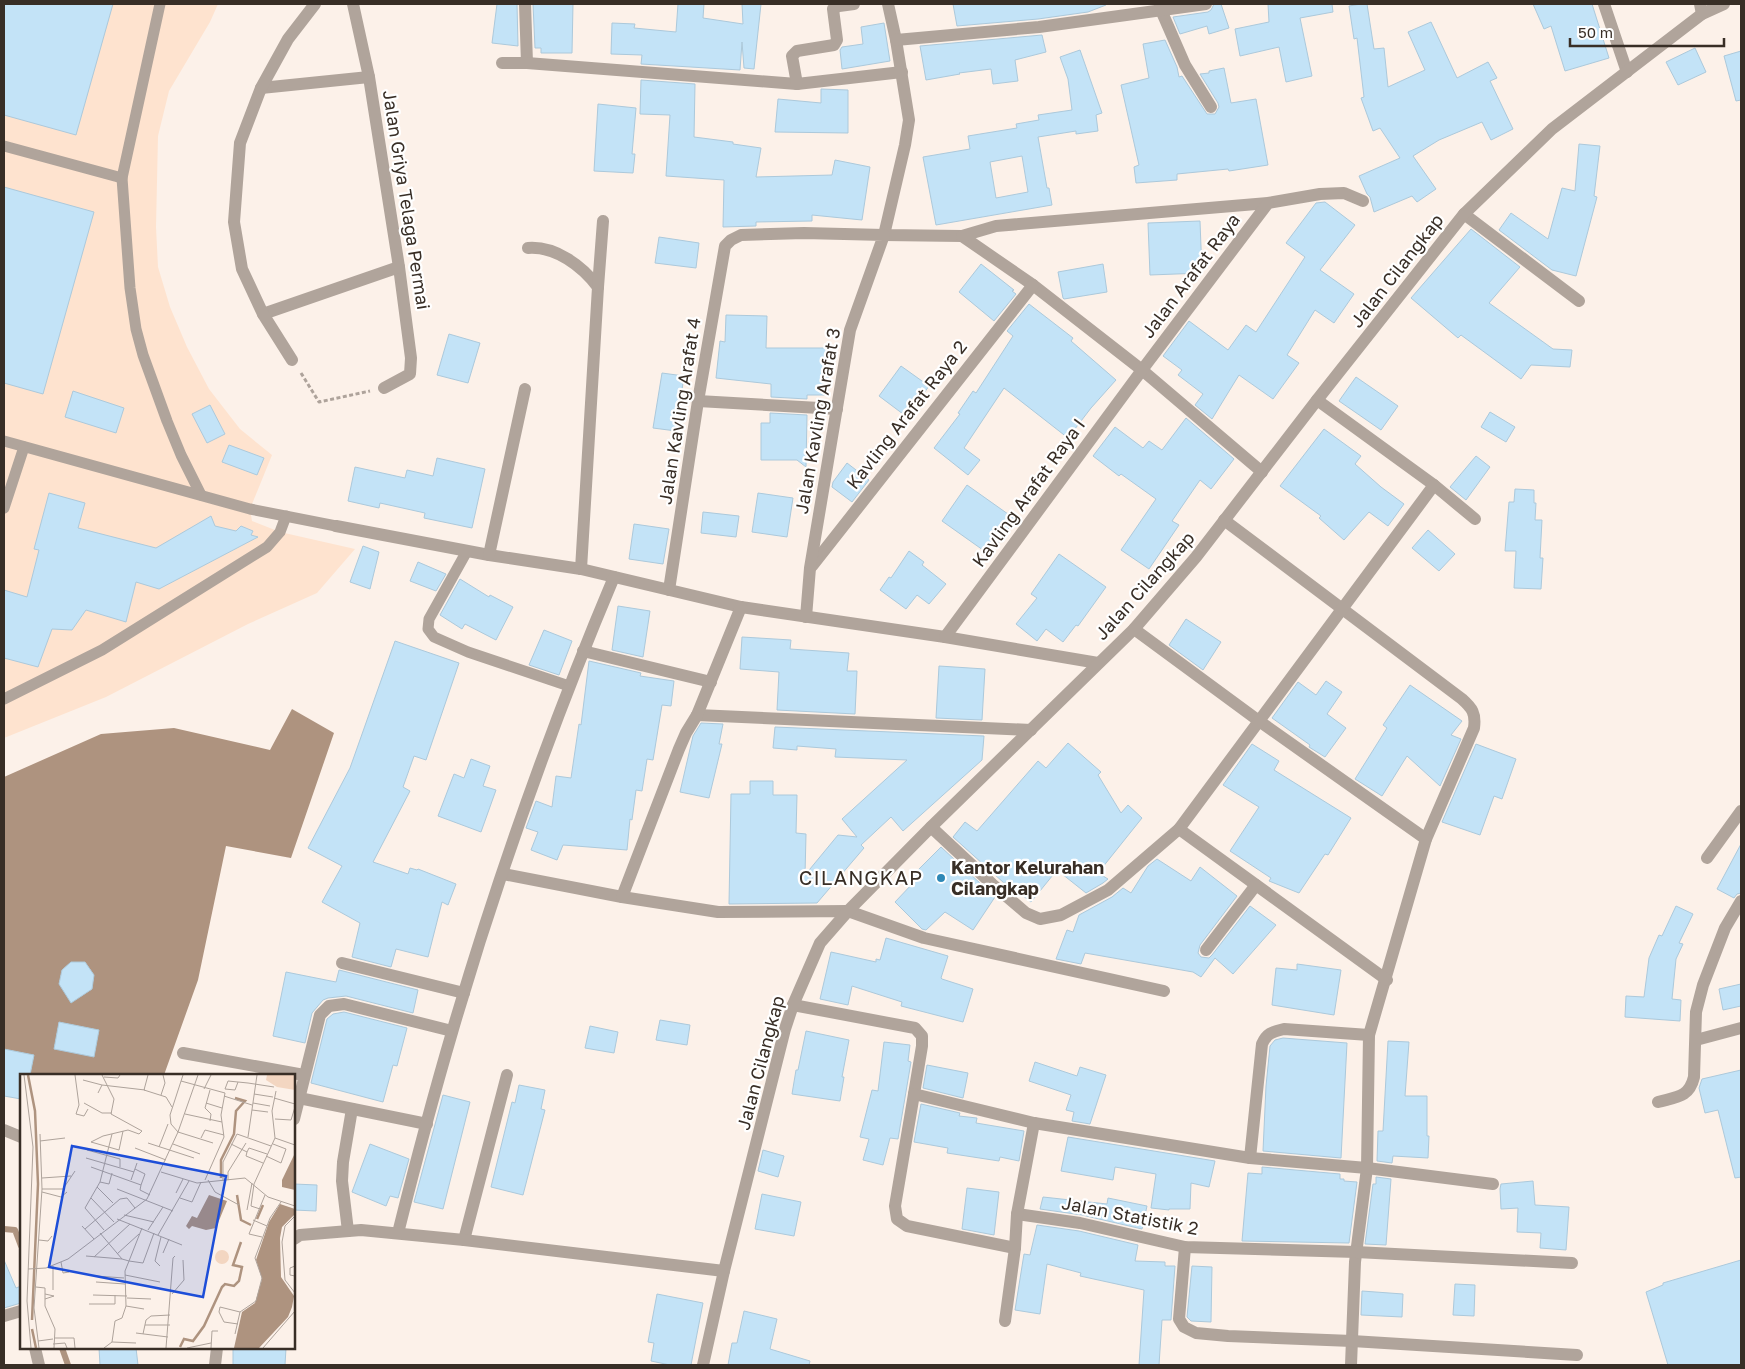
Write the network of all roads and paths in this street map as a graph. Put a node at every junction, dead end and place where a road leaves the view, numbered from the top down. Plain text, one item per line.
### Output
1 (160, 4) edge
2 (315, 4) edge
3 (353, 4) edge
4 (526, 4) edge
5 (854, 4) edge
6 (888, 4) edge
7 (1206, 4) edge
8 (1604, 4) edge
9 (1724, 4) edge
10 (1701, 9) edge
11 (1161, 10) junction
12 (896, 40) junction
13 (502, 63) dead end
14 (527, 63) junction
15 (902, 72) junction
16 (1627, 72) junction
17 (369, 77) junction
18 (796, 84) junction
19 (261, 88) junction
20 (1211, 107) dead end
21 (4, 146) edge
22 (122, 178) junction
23 (1363, 201) dead end
24 (1268, 203) junction
25 (1464, 214) junction
26 (603, 221) dead end
27 (884, 236) junction
28 (962, 236) junction
29 (528, 248) dead end
30 (399, 267) junction
31 (1033, 285) junction
32 (598, 287) junction
33 (1579, 301) dead end
34 (263, 314) junction
35 (292, 360) joint
36 (1142, 370) junction
37 (384, 388) joint
38 (525, 389) dead end
39 (1317, 400) junction
40 (698, 401) junction
41 (837, 409) junction
42 (4, 441) edge
43 (24, 447) junction
44 (1262, 472) junction
45 (1434, 485) junction
46 (201, 495) junction
47 (4, 508) edge
48 (286, 516) junction
49 (1475, 519) dead end
50 (1224, 520) junction
51 (336, 526) joint
52 (468, 551) junction
53 (489, 555) junction
54 (810, 568) junction
55 (580, 569) junction
56 (614, 577) junction
57 (669, 590) junction
58 (741, 607) junction
59 (1342, 610) junction
60 (806, 617) junction
61 (1134, 628) junction
62 (945, 637) junction
63 (583, 652) junction
64 (1098, 663) junction
65 (711, 682) junction
66 (569, 686) junction
67 (4, 699) edge
68 (697, 715) junction
69 (1259, 722) junction
70 (1031, 730) junction
71 (1741, 811) edge
72 (931, 827) junction
73 (1179, 829) junction
74 (1426, 839) junction
75 (1707, 858) dead end
76 (503, 874) junction
77 (1256, 885) junction
78 (622, 896) junction
79 (1741, 901) edge
80 (848, 911) junction
81 (1206, 950) dead end
82 (342, 963) dead end
83 (1386, 980) junction
84 (1164, 991) dead end
85 (464, 993) junction
86 (793, 1005) junction
87 (1741, 1028) edge
88 (452, 1031) junction
89 (1369, 1035) junction
90 (1696, 1040) junction
91 (183, 1052) dead end
92 (304, 1075) junction
93 (507, 1076) dead end
94 (914, 1094) junction
95 (298, 1098) junction
96 (1658, 1102) dead end
97 (352, 1109) junction
98 (295, 1114) edge
99 (1034, 1123) junction
100 (426, 1124) junction
101 (4, 1130) edge
102 (20, 1137) edge
103 (1250, 1158) junction
104 (1367, 1168) junction
105 (1493, 1184) dead end
106 (1017, 1214) junction
107 (348, 1231) junction
108 (398, 1233) junction
109 (295, 1238) edge
110 (464, 1240) junction
111 (1185, 1247) junction
112 (1015, 1248) junction
113 (1356, 1252) junction
114 (1572, 1264) dead end
115 (724, 1272) junction
116 (20, 1311) edge
117 (4, 1316) edge
118 (1005, 1320) dead end
119 (1352, 1341) junction
120 (35, 1349) edge
121 (217, 1349) edge
122 (1576, 1355) dead end
123 (39, 1365) edge
124 (215, 1365) edge
125 (703, 1365) edge
126 (1351, 1365) edge

1 - 22 lane
2 - 19 street
3 - 17 street, Jalan Griya Telaga Permai
4 - 14 street
5 - 18 street
6 - 12 street, Jalan Kavling Arafat 3
7 - 11 street
8 - 16 street
9 - 10 street, Jalan Cilangkap
10 - 16 street, Jalan Cilangkap
11 - 12 street
11 - 20 street
12 - 15 street, Jalan Kavling Arafat 3
13 - 14 street
14 - 18 street
15 - 18 street
15 - 27 street, Jalan Kavling Arafat 3
16 - 25 street, Jalan Cilangkap
17 - 19 street
17 - 30 street, Jalan Griya Telaga Permai
19 - 34 street
21 - 22 lane
22 - 46 lane
23 - 24 street
24 - 28 street
24 - 36 street, Jalan Arafat Raya
25 - 33 street
25 - 39 street, Jalan Cilangkap
26 - 32 street
27 - 28 street
27 - 40 street, Jalan Kavling Arafat 4
27 - 41 street, Jalan Kavling Arafat 3
28 - 31 street
29 - 32 street
30 - 34 street
30 - 37 street, Jalan Griya Telaga Permai
31 - 36 street
31 - 54 street, Kavling Arafat Raya 2
32 - 55 street
34 - 35 street
35 - 37 path
36 - 44 street
36 - 62 street, Kavling Arafat Raya I
38 - 53 street
39 - 44 street, Jalan Cilangkap
39 - 45 street
40 - 41 street
40 - 57 street, Jalan Kavling Arafat 4
41 - 54 street, Jalan Kavling Arafat 3
42 - 43 lane
43 - 46 lane
43 - 47 lane
44 - 50 street, Jalan Cilangkap
45 - 49 street
45 - 59 street
46 - 48 lane
48 - 51 lane
48 - 67 lane
50 - 59 street
50 - 61 street, Jalan Cilangkap
51 - 52 street
52 - 53 street
52 - 66 lane
53 - 55 street
54 - 60 street, Jalan Kavling Arafat 3
55 - 56 street
56 - 57 street
56 - 63 street
57 - 58 street
58 - 60 street
58 - 65 street
59 - 69 street
59 - 74 street
60 - 62 street
61 - 64 street, Jalan Cilangkap
61 - 69 street
62 - 64 street
63 - 65 street
63 - 66 street
64 - 70 street, Jalan Cilangkap
65 - 68 street
66 - 76 street
68 - 70 street
68 - 78 street
69 - 73 street
69 - 74 street
70 - 72 street, Jalan Cilangkap
71 - 75 street
72 - 73 street
72 - 80 street, Jalan Cilangkap
73 - 77 street
74 - 83 street
76 - 78 street
76 - 85 street
77 - 81 street
77 - 83 street
78 - 80 street
79 - 90 street
80 - 84 street
80 - 86 street, Jalan Cilangkap
82 - 85 street
83 - 89 street
85 - 88 street
86 - 94 street
86 - 115 street, Jalan Cilangkap
87 - 90 street
88 - 92 street
88 - 100 street
89 - 103 street
89 - 104 street
90 - 96 street
91 - 92 street
92 - 95 street
93 - 110 street
94 - 99 street
94 - 112 street
95 - 97 street
95 - 98 street
97 - 100 street
97 - 107 street
99 - 103 street
99 - 106 street
100 - 108 street
101 - 102 street
103 - 104 street
104 - 105 street
104 - 113 street
106 - 111 street, Jalan Statistik 2
106 - 112 street
107 - 108 street
107 - 109 street
108 - 110 street
110 - 115 street
111 - 113 street, Jalan Statistik 2
111 - 119 street
112 - 118 street
113 - 114 street, Jalan Statistik 2
113 - 119 street
115 - 125 street, Jalan Cilangkap
116 - 117 street
119 - 122 street
119 - 126 street
120 - 123 street
121 - 124 street

